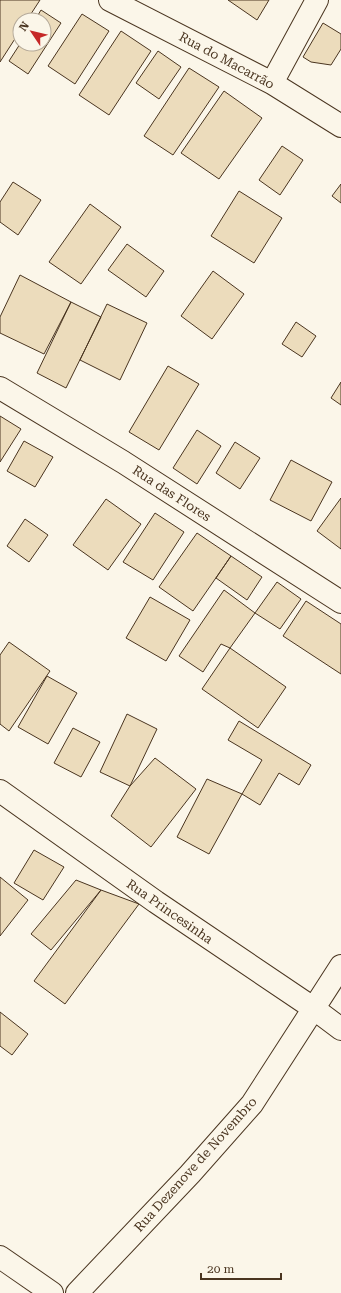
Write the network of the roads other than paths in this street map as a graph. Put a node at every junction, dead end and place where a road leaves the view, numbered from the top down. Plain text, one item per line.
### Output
1 (110, 0) edge
2 (317, 0) edge
3 (272, 83) junction
4 (341, 126) edge
5 (0, 388) edge
6 (341, 602) edge
7 (0, 791) edge
8 (341, 966) edge
9 (313, 1008) junction
10 (341, 1029) edge
11 (0, 1257) edge
12 (52, 1293) edge
13 (77, 1293) edge

1 - 3 street, Rua do Macarrão
2 - 3 street
3 - 4 street, Rua do Macarrão
5 - 6 street, Rua das Flores
7 - 9 street, Rua Princesinha
8 - 9 street, Rua Dezenove de Novembro
9 - 10 street, Rua Princesinha
9 - 13 street, Rua Dezenove de Novembro
11 - 12 street

